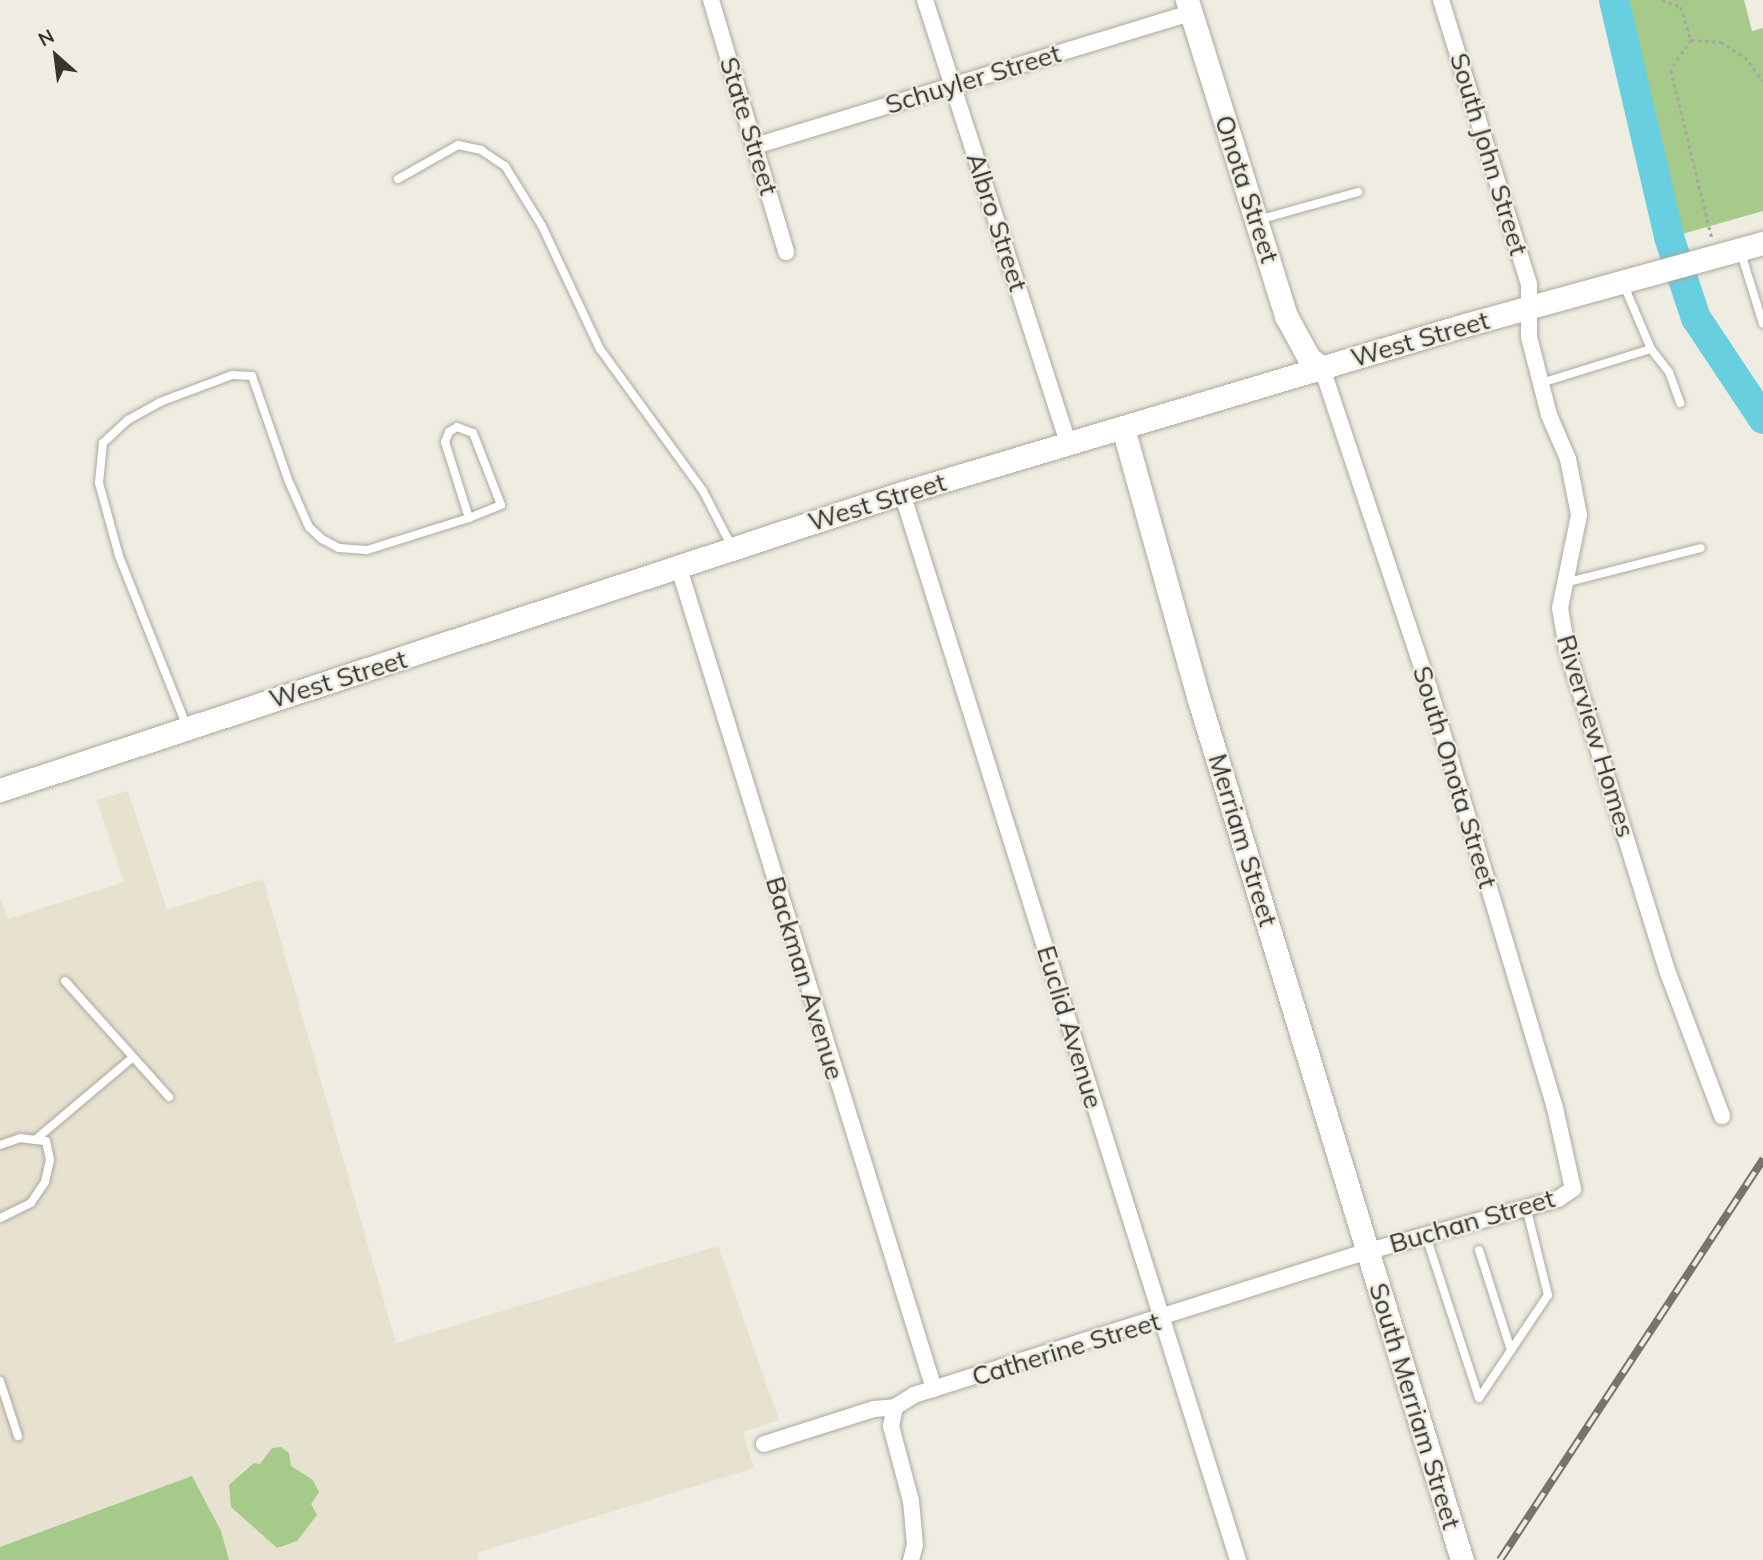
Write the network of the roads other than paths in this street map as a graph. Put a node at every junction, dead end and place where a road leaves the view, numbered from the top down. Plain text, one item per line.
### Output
1 (711, 0) edge
2 (925, 0) edge
3 (1441, 0) edge
4 (1189, 6) edge
5 (953, 86) junction
6 (755, 146) junction
7 (398, 179) dead end
8 (1357, 192) dead end
9 (1258, 220) junction
10 (1763, 243) edge
11 (1740, 249) junction
12 (786, 252) dead end
13 (1623, 282) junction
14 (1529, 308) junction
15 (1763, 324) edge
16 (1651, 349) junction
17 (1322, 368) junction
18 (1541, 383) junction
19 (1680, 403) dead end
20 (1122, 428) junction
21 (1068, 444) junction
22 (902, 493) junction
23 (469, 518) junction
24 (732, 547) junction
25 (1701, 548) dead end
26 (678, 565) junction
27 (1565, 583) junction
28 (187, 727) junction
29 (0, 790) edge
30 (65, 981) dead end
31 (132, 1058) junction
32 (169, 1097) dead end
33 (1722, 1116) dead end
34 (35, 1140) junction
35 (0, 1145) edge
36 (1573, 1189) joint
37 (1526, 1206) junction
38 (0, 1218) edge
39 (1426, 1236) junction
40 (1369, 1251) junction
41 (1479, 1251) dead end
42 (1164, 1319) junction
43 (1511, 1350) junction
44 (0, 1381) edge
45 (934, 1389) junction
46 (895, 1407) junction
47 (18, 1436) dead end
48 (764, 1444) dead end
49 (1460, 1552) edge
50 (911, 1560) edge
51 (1238, 1560) edge

1 - 6 street, State Street
2 - 5 street, Albro Street
3 - 14 street, South John Street
4 - 5 street, Schuyler Street
4 - 9 street, Onota Street
5 - 6 street, Schuyler Street
5 - 21 street, Albro Street
6 - 12 street, State Street
7 - 24 lane
8 - 9 lane
9 - 17 street, Onota Street
10 - 11 street, West Street
11 - 13 street, West Street
11 - 15 lane
13 - 14 street, West Street
13 - 16 lane
14 - 17 street, West Street
14 - 18 street, Riverview Homes
16 - 18 lane
16 - 19 lane
17 - 20 street, West Street
17 - 36 street, South Onota Street
18 - 27 street, Riverview Homes
20 - 21 street, West Street
20 - 40 street, Merriam Street
21 - 22 street, West Street
22 - 24 street, West Street
22 - 42 street, Euclid Avenue
23 - 23 lane
23 - 28 lane
24 - 26 street, West Street
25 - 27 lane
26 - 28 street, West Street
26 - 45 street, Backman Avenue
27 - 33 street, Riverview Homes
28 - 29 street, West Street
30 - 31 lane
31 - 32 lane
31 - 34 lane
34 - 35 lane
34 - 38 lane
36 - 37 street, Buchan Street
37 - 39 street, Buchan Street
37 - 43 lane
39 - 40 street, Buchan Street
39 - 43 lane
40 - 42 street, Catherine Street
40 - 49 street, South Merriam Street
41 - 43 lane
42 - 45 street, Catherine Street
42 - 51 street, Euclid Avenue
44 - 47 lane
45 - 46 street, Catherine Street
46 - 48 street, Catherine Street
46 - 50 street

